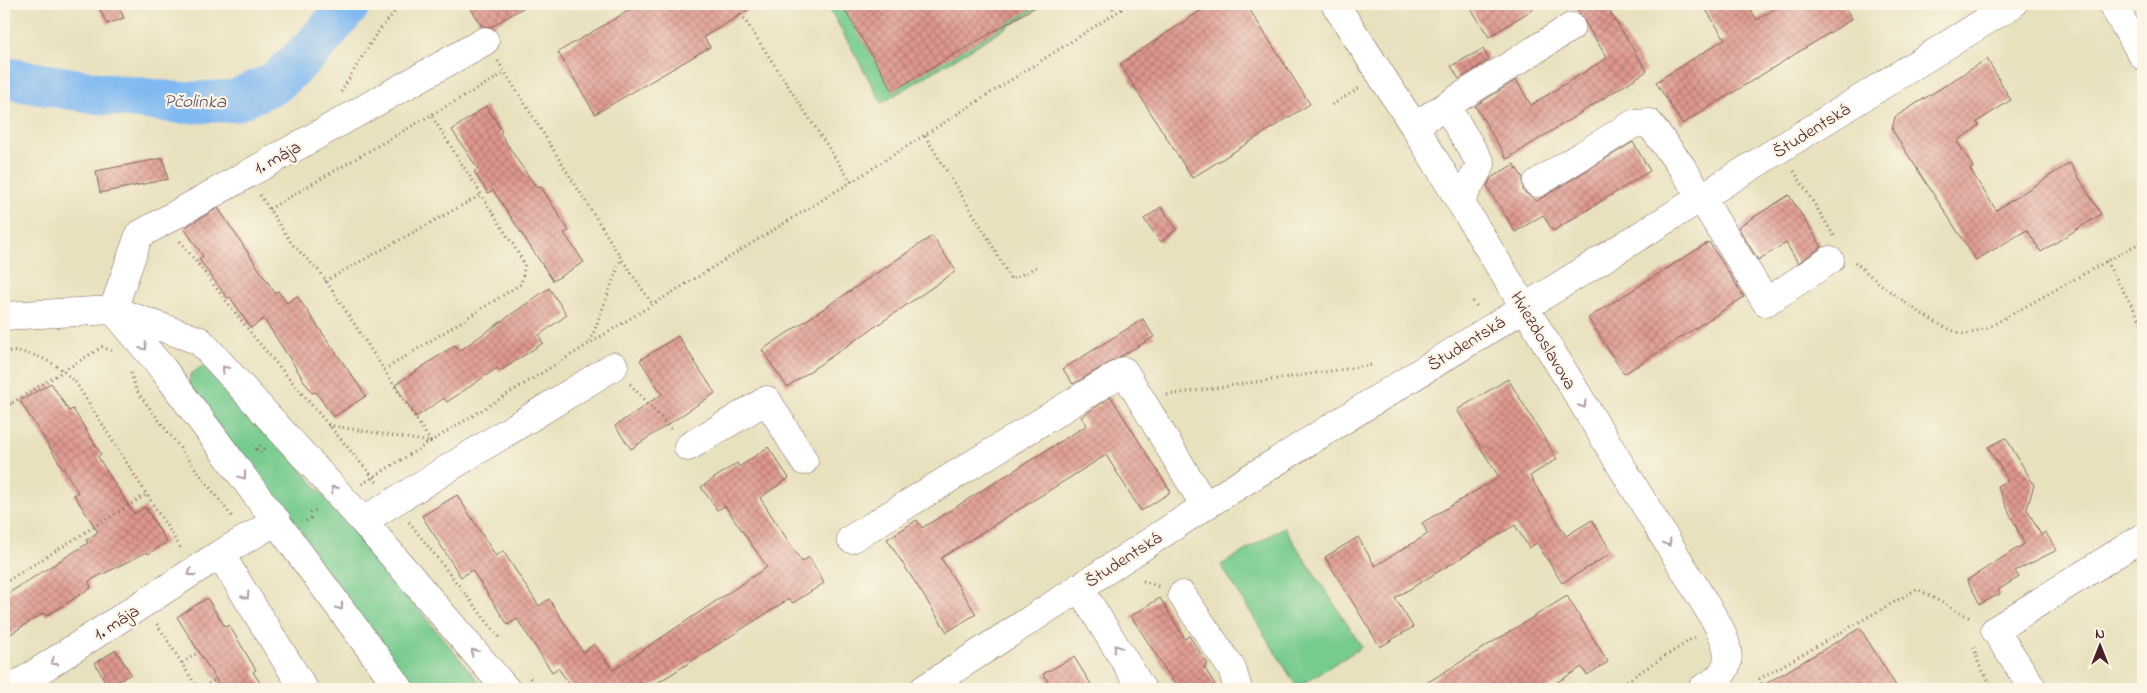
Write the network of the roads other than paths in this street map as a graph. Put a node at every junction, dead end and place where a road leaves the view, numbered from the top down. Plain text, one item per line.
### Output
1 (1334, 4) edge
2 (2013, 4) edge
3 (2112, 4) edge
4 (1571, 27) dead end
5 (485, 41) road end
6 (2143, 56) edge
7 (1446, 106) junction
8 (1414, 126) junction
9 (1537, 184) dead end
10 (1702, 197) junction
11 (1460, 202) junction
12 (1838, 252) road end
13 (1523, 307) junction
14 (113, 310) junction
15 (4, 316) edge
16 (200, 341) junction
17 (614, 366) road end
18 (163, 370) junction
19 (688, 448) road end
20 (804, 461) dead end
21 (1206, 506) junction
22 (277, 521) junction
23 (363, 521) junction
24 (2143, 537) edge
25 (851, 539) dead end
26 (220, 554) junction
27 (1079, 587) junction
28 (1182, 595) dead end
29 (516, 681) edge
30 (953, 681) edge
31 (1709, 686) edge
32 (11, 689) edge
33 (304, 689) edge
34 (400, 689) edge
35 (924, 689) edge
36 (1142, 689) edge
37 (1238, 689) edge
38 (2033, 689) edge

1 - 8 street, Hviezdoslavova
2 - 10 street, Študentská
3 - 6 street
4 - 7 street
5 - 14 street, 1. mája
7 - 8 street
7 - 11 street
8 - 11 street, Hviezdoslavova
9 - 10 street
10 - 12 street
10 - 13 street, Študentská
11 - 13 street, Hviezdoslavova
13 - 21 street, Študentská
13 -> 31 street, Hviezdoslavova
14 - 15 street
14 - 16 street
14 -> 18 street
16 - 18 street
23 -> 16 street
17 - 23 street
18 -> 22 street
19 - 20 street
21 - 25 street
21 - 27 street, Študentská
22 - 26 street, 1. mája
22 -> 34 street
29 -> 23 street
24 - 38 street
26 -> 32 street, 1. mája
26 -> 33 street
27 - 30 street, Študentská
36 -> 27 street
28 - 37 street
30 - 35 street, Študentská

